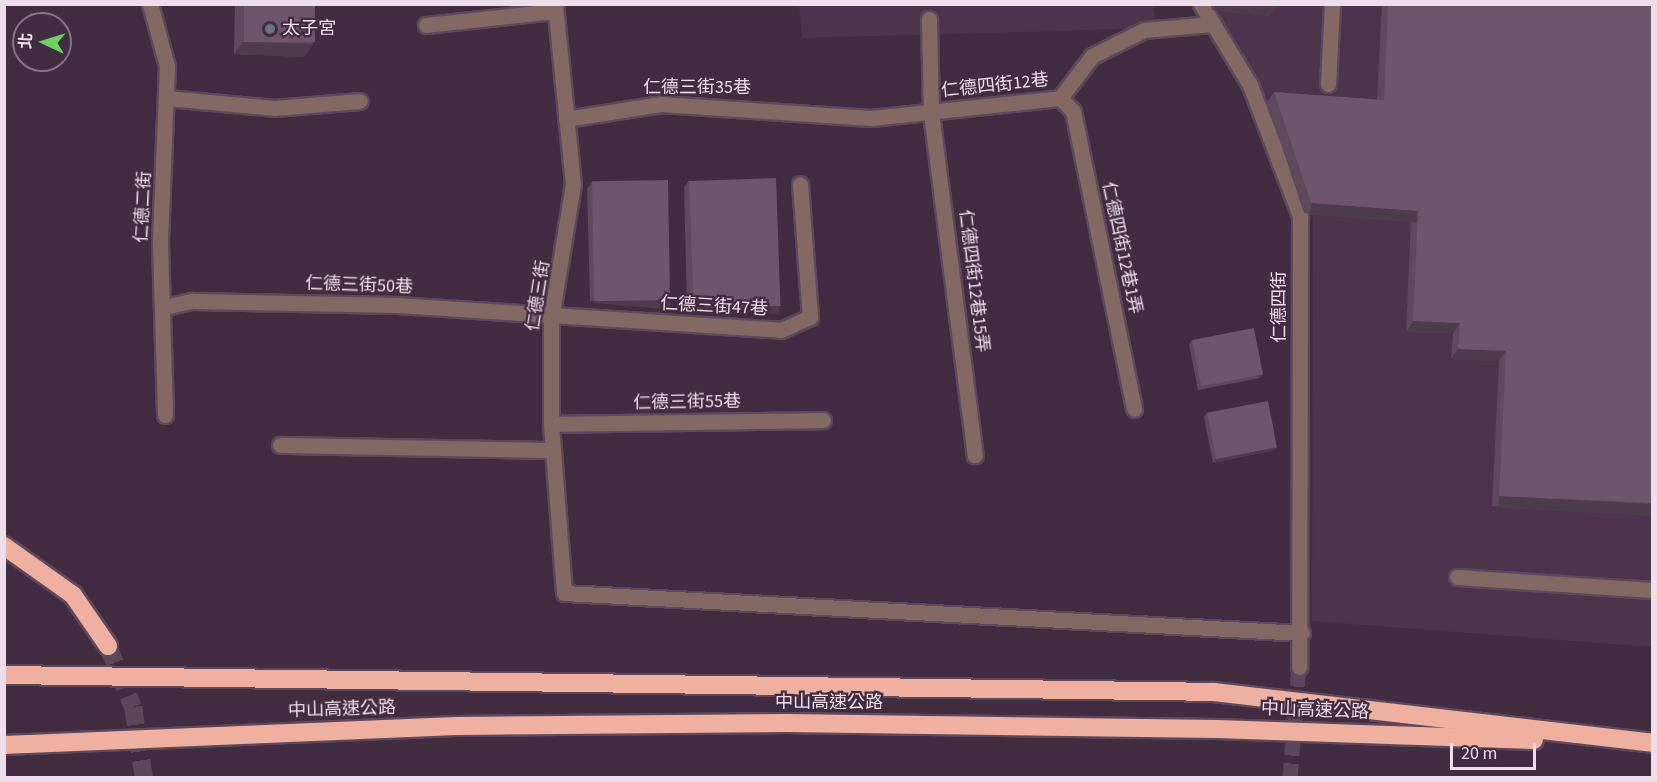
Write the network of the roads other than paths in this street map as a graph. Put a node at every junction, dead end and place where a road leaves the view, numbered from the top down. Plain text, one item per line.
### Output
1 (150, 4) edge
2 (1201, 4) edge
3 (1332, 4) edge
4 (555, 8) edge
5 (929, 19) dead end
6 (1211, 24) junction
7 (426, 25) dead end
8 (1328, 84) dead end
9 (1060, 98) junction
10 (167, 99) junction
11 (360, 101) dead end
12 (792, 111) joint
13 (931, 113) junction
14 (566, 118) junction
15 (800, 184) dead end
16 (165, 307) junction
17 (551, 318) junction
18 (1134, 410) dead end
19 (165, 415) dead end
20 (823, 420) dead end
21 (551, 424) junction
22 (280, 445) dead end
23 (552, 450) junction
24 (975, 455) dead end
25 (4, 546) edge
26 (1457, 577) dead end
27 (1653, 590) edge
28 (1302, 633) junction
29 (108, 646) tunnel mouth
30 (1299, 667) tunnel mouth
31 (4, 675) edge
32 (1653, 744) edge
33 (4, 746) edge

1 - 10 street, 仁德二街
2 - 6 street, 仁德四街
3 - 8 street
4 - 7 street
4 - 14 street, 仁德三街
5 - 13 street, 仁德四街12巷15弄
6 - 9 street, 仁德四街12巷
6 - 28 street, 仁德四街
9 - 13 street, 仁德四街12巷
9 - 18 street, 仁德四街12巷1弄
10 - 11 street
10 - 16 street, 仁德二街
12 - 13 street, 仁德四街12巷
12 - 14 street, 仁德三街35巷
13 - 24 street, 仁德四街12巷15弄
14 - 17 street, 仁德三街
15 - 17 street, 仁德三街47巷
16 - 17 street, 仁德三街50巷
16 - 19 street, 仁德二街
17 - 21 street, 仁德三街
20 - 21 street, 仁德三街55巷
21 - 23 street, 仁德三街
22 - 23 street
23 - 28 street, 仁德三街
25 - 29 highway
26 - 27 street
28 - 30 street, 仁德四街
31 - 32 highway
32 - 33 highway, 中山高速公路

